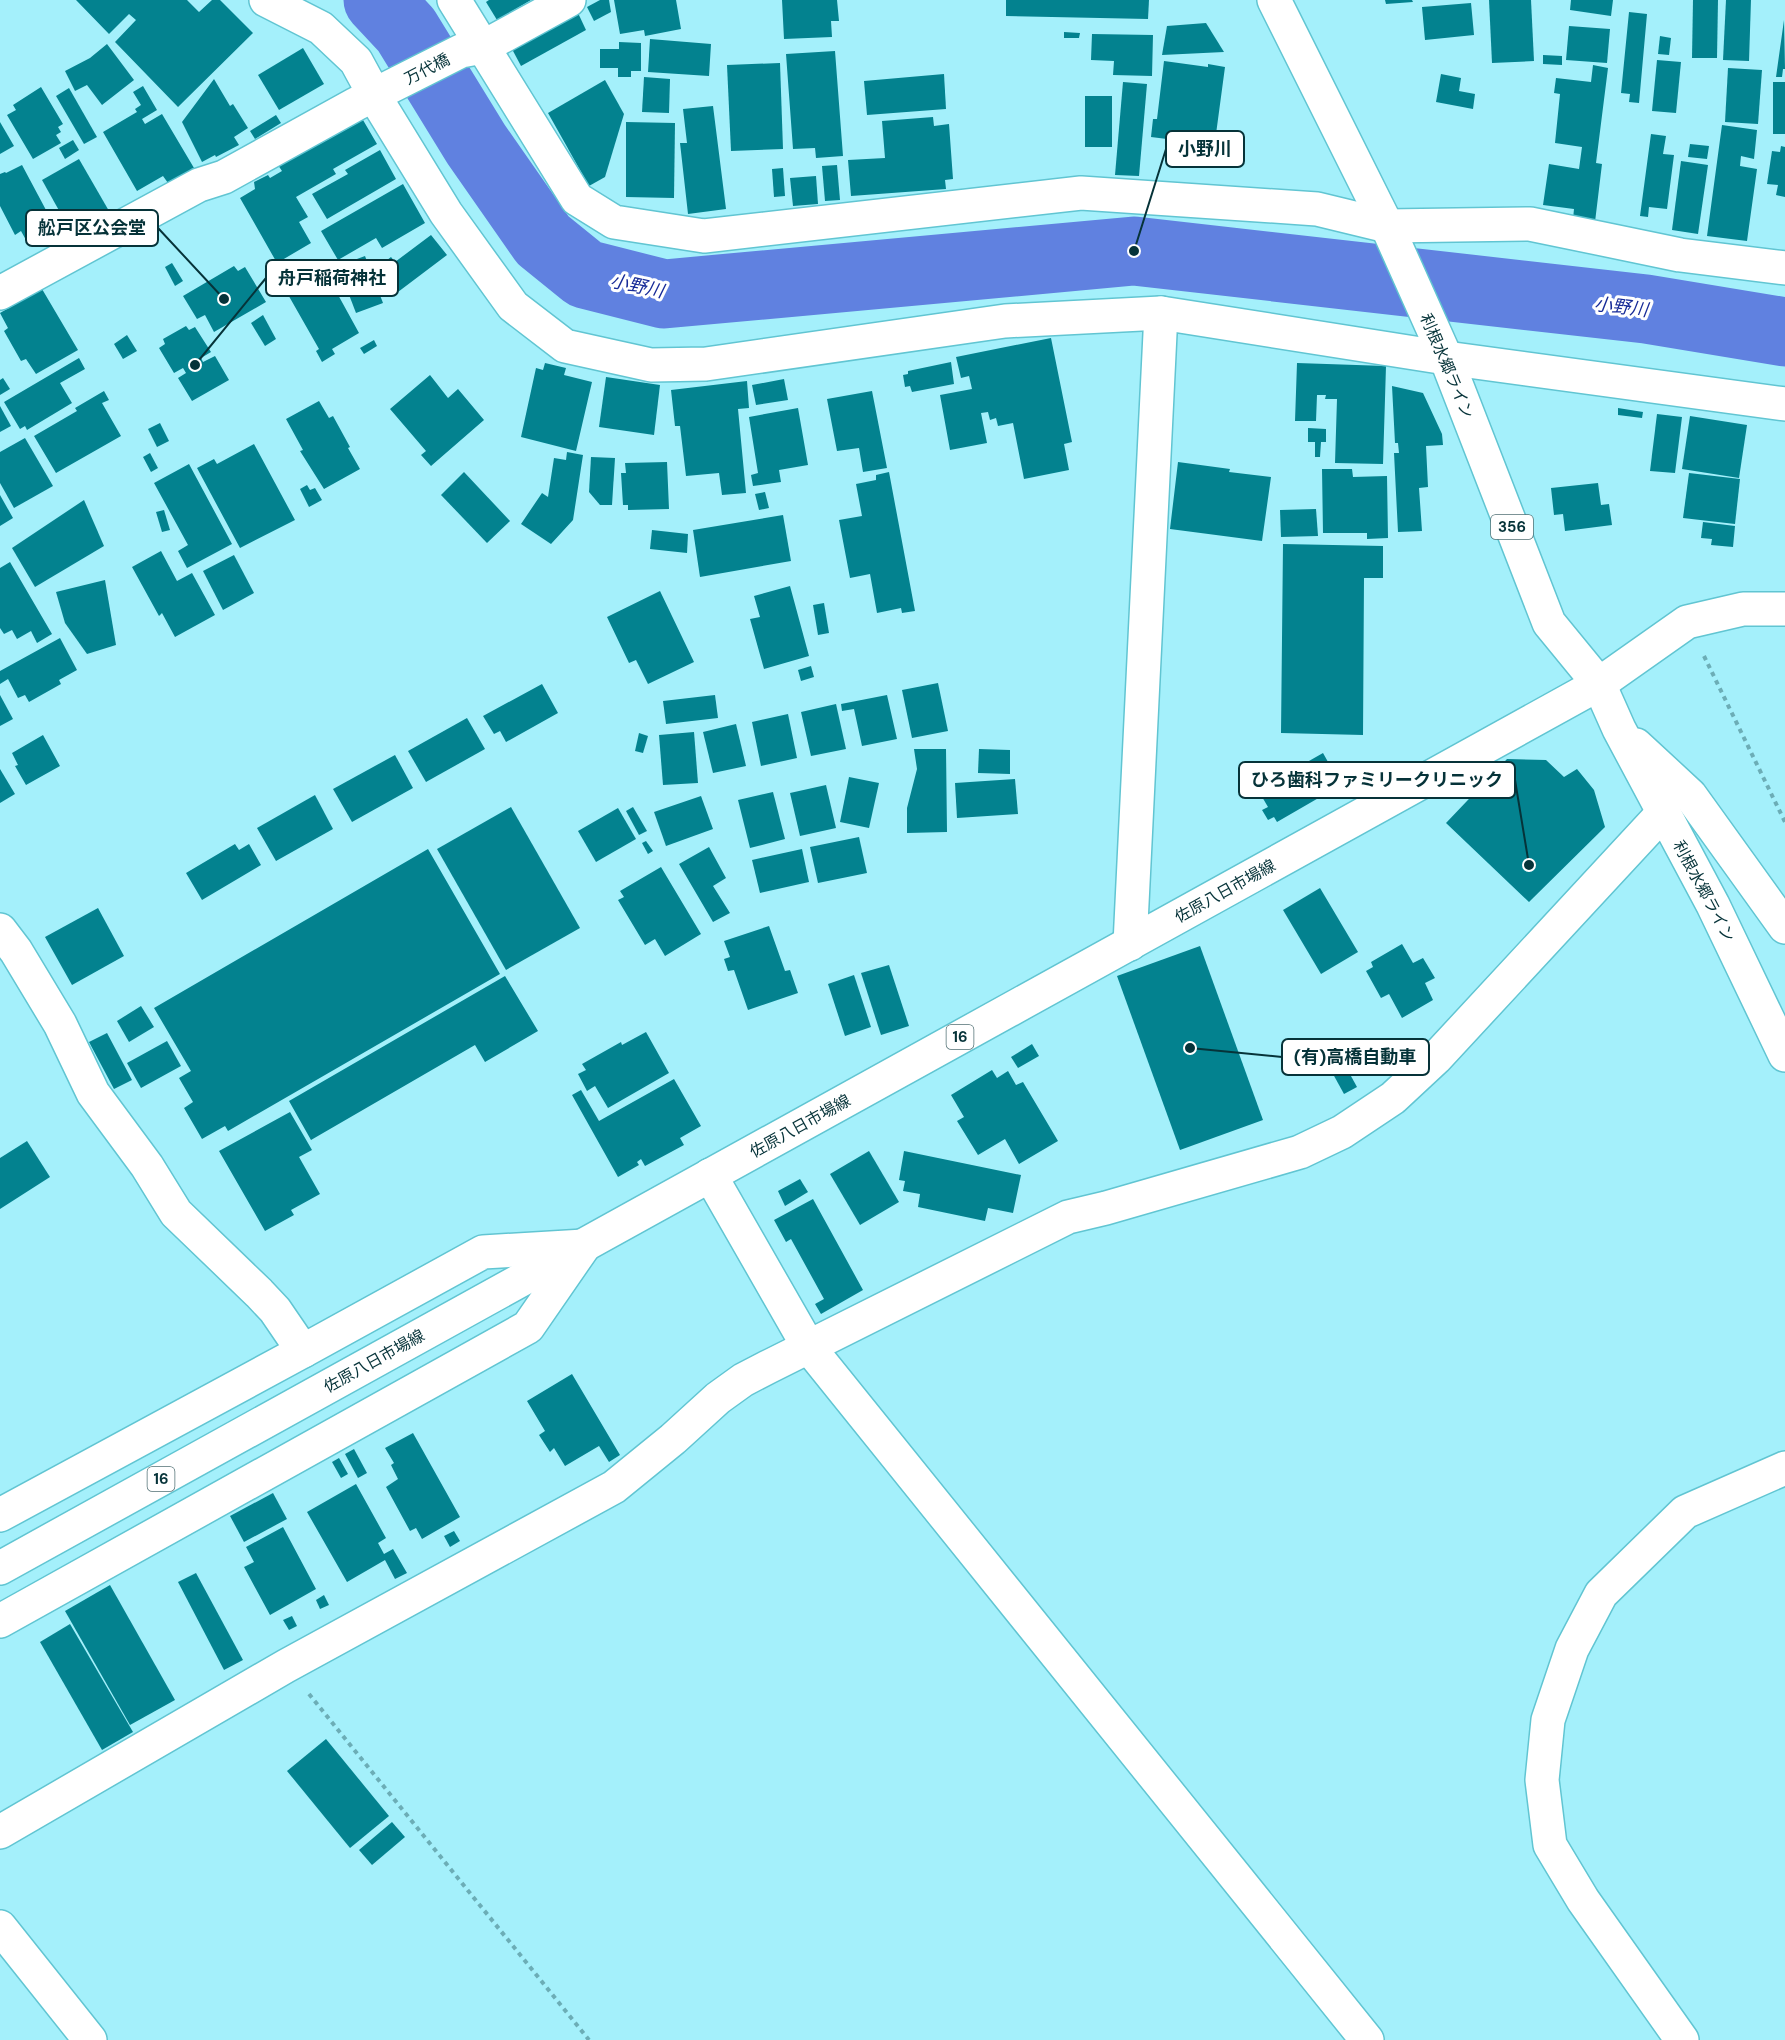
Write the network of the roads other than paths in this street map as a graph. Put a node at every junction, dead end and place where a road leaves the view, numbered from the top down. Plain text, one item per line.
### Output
1 (266, 0) edge
2 (454, 0) edge
3 (569, 0) edge
4 (1274, 0) edge
5 (472, 49) junction
6 (383, 91) junction
7 (1387, 226) junction
8 (1785, 268) edge
9 (0, 293) edge
10 (1161, 313) junction
11 (1446, 358) junction
12 (1785, 404) edge
13 (1785, 609) edge
14 (1599, 684) junction
15 (1619, 729) junction
16 (1663, 813) junction
17 (1785, 927) edge
18 (0, 930) edge
19 (1130, 944) junction
20 (1785, 1055) edge
21 (710, 1175) junction
22 (584, 1246) junction
23 (808, 1346) junction
24 (303, 1351) junction
25 (1785, 1468) edge
26 (0, 1515) edge
27 (0, 1568) edge
28 (0, 1621) edge
29 (0, 1832) edge
30 (0, 1927) edge
31 (90, 2040) edge
32 (1367, 2040) edge
33 (1682, 2040) edge

1 - 6 main road
2 - 5 main road
3 - 5 main road, 万代橋
4 - 7 main road, 利根水郷ライン / 356
5 - 6 main road, 万代橋
5 - 7 main road
6 - 9 main road, 万代橋
6 - 10 main road
7 - 8 main road
7 - 11 main road, 利根水郷ライン / 356
10 - 11 main road
10 - 19 main road
11 - 12 main road
11 - 14 main road, 利根水郷ライン / 356
13 - 14 main road, 16
14 - 15 main road, 利根水郷ライン / 356
14 - 19 main road, 佐原八日市場線 / 16
15 - 16 main road, 利根水郷ライン / 356
15 - 17 main road, 利根水郷ライン / 356
16 - 20 main road, 利根水郷ライン / 356
16 - 23 main road
18 - 24 main road
19 - 21 main road, 佐原八日市場線 / 16
21 - 22 main road, 佐原八日市場線 / 16
21 - 23 main road
22 - 24 main road
22 - 27 main road, 佐原八日市場線 / 16
22 - 28 main road
23 - 29 main road
23 - 32 main road
24 - 26 main road
25 - 33 main road
30 - 31 main road

